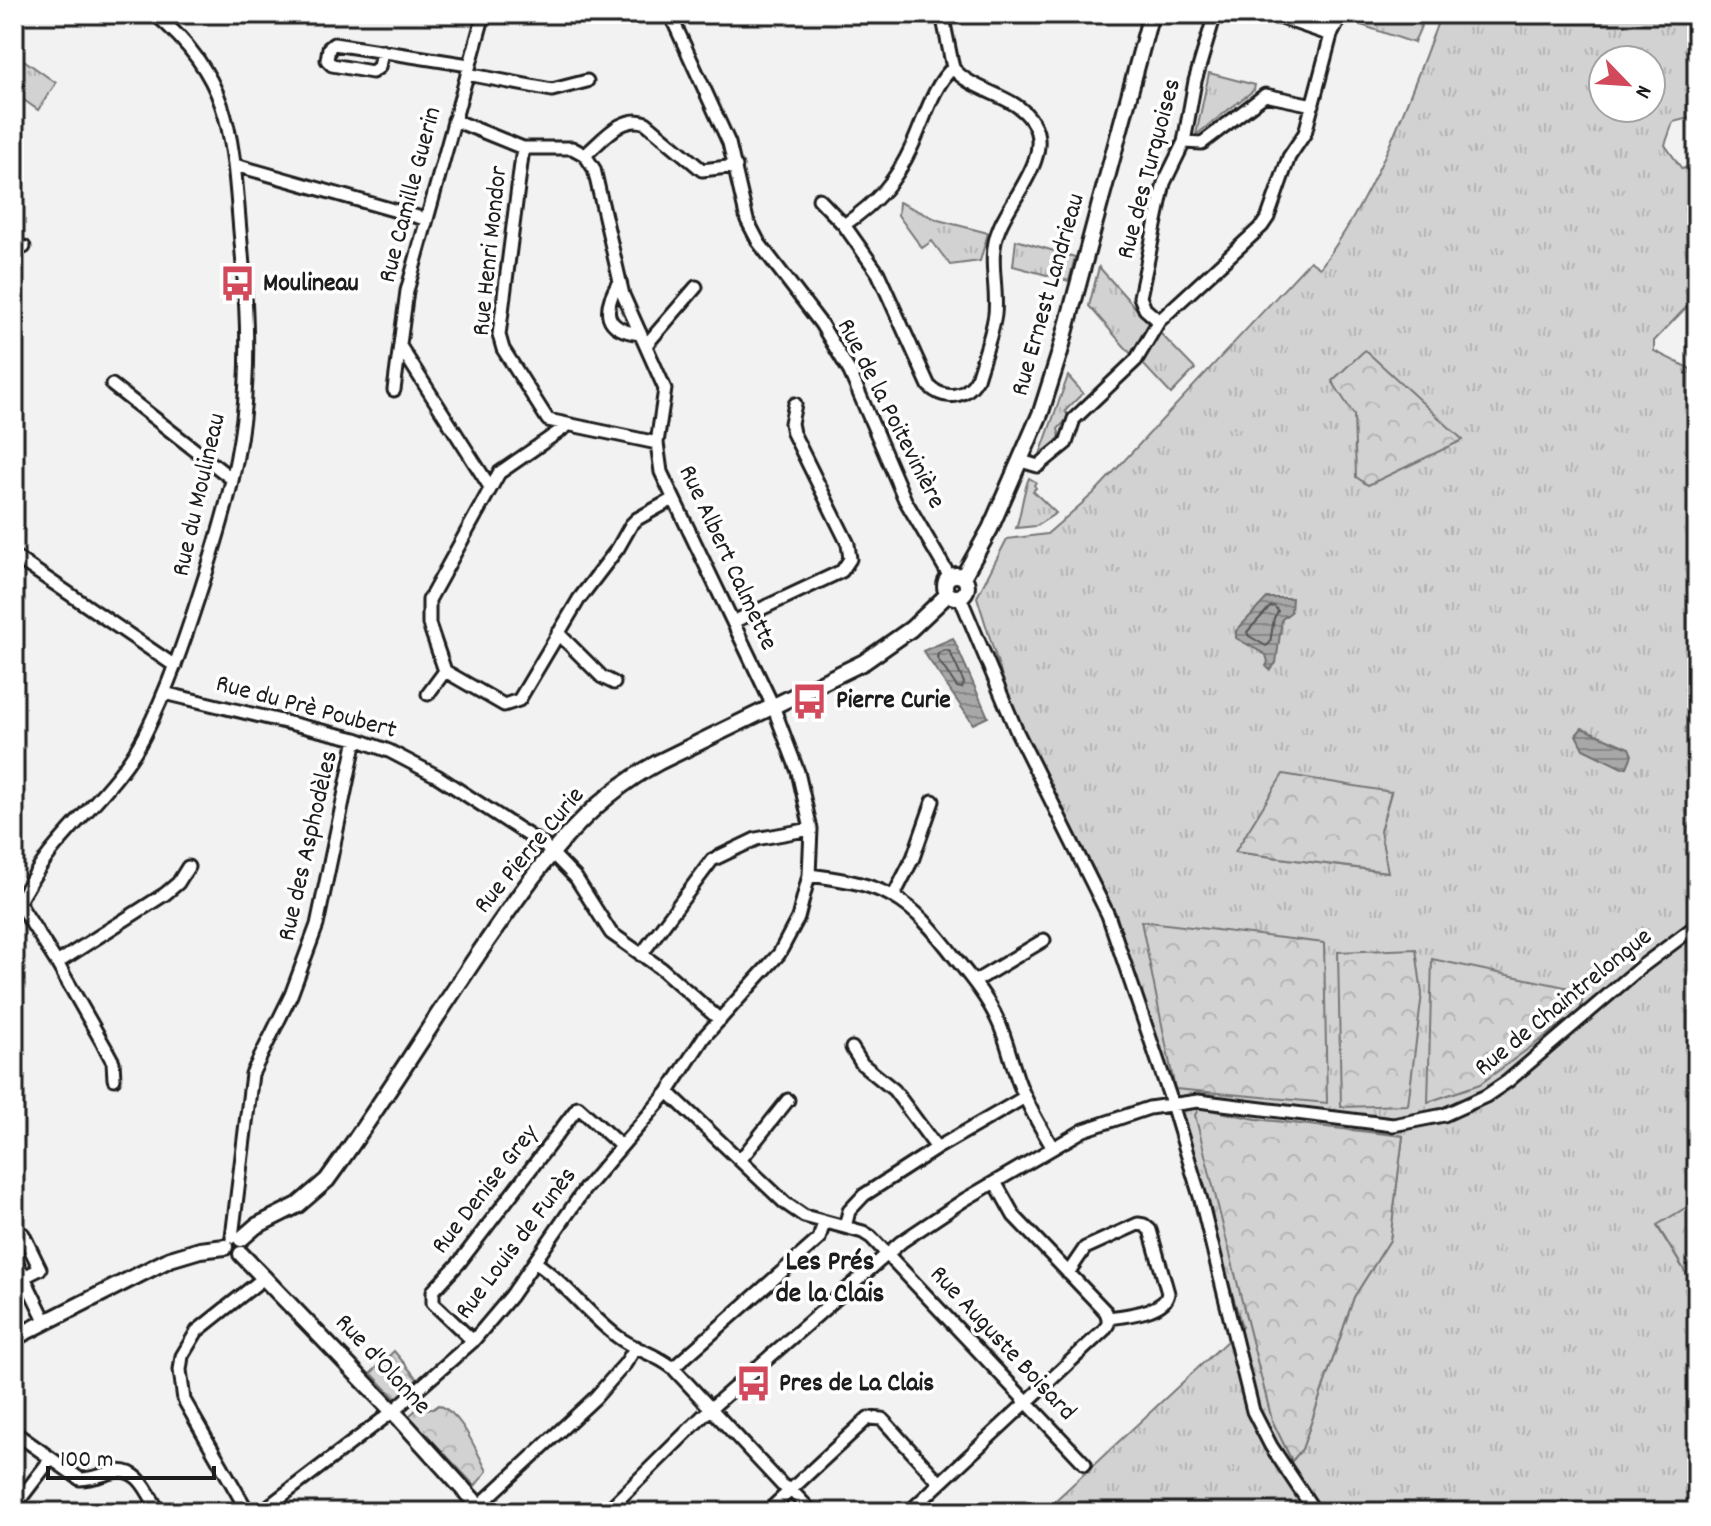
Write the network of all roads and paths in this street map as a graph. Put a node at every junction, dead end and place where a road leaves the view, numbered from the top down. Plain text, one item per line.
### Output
1 (155, 14) edge
2 (484, 14) edge
3 (670, 14) edge
4 (942, 14) edge
5 (1151, 14) edge
6 (1215, 14) edge
7 (1270, 14) edge
8 (1298, 14) edge
9 (1342, 14) edge
10 (1333, 31) junction
11 (382, 51) junction
12 (953, 68) junction
13 (468, 70) junction
14 (587, 81) dead end
15 (1313, 105) junction
16 (454, 120) junction
17 (1184, 142) junction
18 (523, 148) junction
19 (585, 155) junction
20 (235, 165) junction
21 (736, 166) junction
22 (819, 199) dead end
23 (425, 219) junction
24 (844, 225) junction
25 (619, 282) junction
26 (696, 287) dead end
27 (1159, 321) junction
28 (643, 339) junction
29 (399, 346) junction
30 (112, 385) dead end
31 (394, 390) dead end
32 (795, 404) dead end
33 (567, 426) junction
34 (657, 443) junction
35 (1021, 461) junction
36 (232, 479) junction
37 (490, 487) junction
38 (673, 499) junction
39 (14, 556) edge
40 (957, 577) junction
41 (954, 596) junction
42 (733, 622) junction
43 (558, 633) junction
44 (175, 666) junction
45 (445, 671) junction
46 (614, 683) dead end
47 (164, 693) junction
48 (428, 694) dead end
49 (773, 706) junction
50 (356, 739) junction
51 (933, 801) dead end
52 (811, 829) junction
53 (552, 853) junction
54 (188, 867) dead end
55 (809, 875) junction
56 (894, 895) junction
57 (16, 906) edge
58 (1697, 925) edge
59 (1044, 940) dead end
60 (641, 955) junction
61 (57, 963) junction
62 (974, 982) junction
63 (720, 1020) junction
64 (852, 1048) dead end
65 (114, 1079) dead end
66 (668, 1092) junction
67 (1025, 1097) junction
68 (788, 1100) dead end
69 (1170, 1103) junction
70 (621, 1146) junction
71 (937, 1148) junction
72 (1053, 1148) junction
73 (741, 1159) junction
74 (995, 1182) junction
75 (824, 1222) junction
76 (845, 1227) junction
77 (14, 1238) edge
78 (235, 1244) junction
79 (887, 1254) junction
80 (14, 1257) edge
81 (535, 1262) junction
82 (1068, 1273) junction
83 (24, 1277) junction
84 (265, 1277) junction
85 (1108, 1318) junction
86 (46, 1322) junction
87 (14, 1338) edge
88 (473, 1341) junction
89 (636, 1347) junction
90 (673, 1368) junction
91 (1027, 1402) junction
92 (710, 1409) junction
93 (392, 1412) junction
94 (14, 1432) edge
95 (50, 1460) junction
96 (1085, 1464) dead end
97 (940, 1483) junction
98 (791, 1490) junction
99 (14, 1507) edge
100 (482, 1508) edge
101 (159, 1512) edge
102 (248, 1512) edge
103 (261, 1512) edge
104 (606, 1512) edge
105 (767, 1512) edge
106 (812, 1512) edge
107 (909, 1512) edge
108 (1315, 1512) edge

1 - 20 street, Rue du Moulineau
2 - 13 street, Rue Camille Guerin
3 - 21 street, Rue de la Poitevinière
4 - 12 street
5 - 35 street, Rue Ernest Landrieau
6 - 17 street, Rue des Turquoises
7 - 10 street
8 - 10 street
9 - 10 street
10 - 15 street
11 - 11 street
11 - 13 street
12 - 24 street
12 - 24 street
13 - 14 street
13 - 16 street, Rue Camille Guerin
15 - 17 street
15 - 27 street
16 - 18 street
16 - 23 street, Rue Camille Guerin
17 - 27 street, Rue des Turquoises
18 - 19 street
18 - 33 street, Rue Henri Mondor
19 - 21 street
19 - 25 street, Rue Albert Calmette
20 - 23 street
20 - 36 street, Rue du Moulineau
21 - 40 street, Rue de la Poitevinière
22 - 24 street
23 - 29 street, Rue Camille Guerin
25 - 28 street, Rue Albert Calmette
25 - 28 street, Rue Albert Calmette
26 - 28 street
27 - 35 street
28 - 34 street, Rue Albert Calmette
29 - 31 street, Rue Camille Guerin
29 - 37 street
30 - 36 street
32 - 42 street
33 - 34 street
33 - 37 street
34 - 38 street, Rue Albert Calmette
35 - 40 street, Rue Ernest Landrieau
36 - 44 street, Rue du Moulineau
37 - 45 street
38 - 42 street, Rue Albert Calmette
38 - 43 street
39 - 44 street
40 - 41 street, Rue Ernest Landrieau
41 - 49 street, Rue Pierre Curie
41 - 69 street
42 - 49 street, Rue Albert Calmette
43 - 45 street
43 - 46 street
44 - 47 street, Rue du Moulineau
45 - 48 street
47 - 50 street, Rue du Prè Poubert
47 - 57 street, Rue du Moulineau
49 - 52 street, Rue Albert Calmette
49 - 53 street, Rue Pierre Curie
50 - 53 street, Rue du Prè Poubert
50 - 78 street, Rue des Asphodèles
51 - 56 street
52 - 55 street, Rue Albert Calmette
52 - 60 street
53 - 60 street, Rue du Prè Poubert
53 - 78 street, Rue Pierre Curie
54 - 61 street
55 - 56 street
55 - 63 street, Rue Louis de Funès
56 - 62 street
57 - 61 street
58 - 69 street, Rue de Chaintrelongue
59 - 62 street
60 - 63 street, Rue du Prè Poubert
61 - 65 street
62 - 67 street
63 - 66 street, Rue Louis de Funès
64 - 71 street
66 - 70 street, Rue Louis de Funès
66 - 73 street, Rue Auguste Boisard
67 - 71 street
67 - 72 street
68 - 73 street
69 - 72 street, Rue de Chaintrelongue
69 - 108 street
70 - 81 street, Rue Louis de Funès
70 - 88 street, Rue Denise Grey
71 - 76 street
72 - 74 street, Rue de Chaintrelongue
73 - 75 street, Rue Auguste Boisard
74 - 79 street, Rue de Chaintrelongue
74 - 82 street
75 - 76 street, Rue Auguste Boisard
75 - 90 street
76 - 79 street, Rue Auguste Boisard
77 - 83 street
78 - 84 street, Rue d'Olonne
78 - 86 street
79 - 91 street, Rue Auguste Boisard
79 - 92 street, Rue de Chaintrelongue
80 - 83 street
81 - 88 street, Rue Louis de Funès
81 - 89 street
82 - 85 street
82 - 85 street
83 - 86 street
84 - 93 street, Rue d'Olonne
84 - 102 street
85 - 91 street
86 - 87 street
88 - 93 street, Rue Louis de Funès
89 - 90 street
89 - 100 street
90 - 92 street
91 - 96 street, Rue Auguste Boisard
91 - 97 street
92 - 98 street
92 - 104 street, Rue de Chaintrelongue
93 - 100 street, Rue d'Olonne
93 - 103 street, Rue Louis de Funès
94 - 95 street
95 - 99 street
95 - 101 street
97 - 98 street
97 - 107 street
98 - 105 street
98 - 106 street

